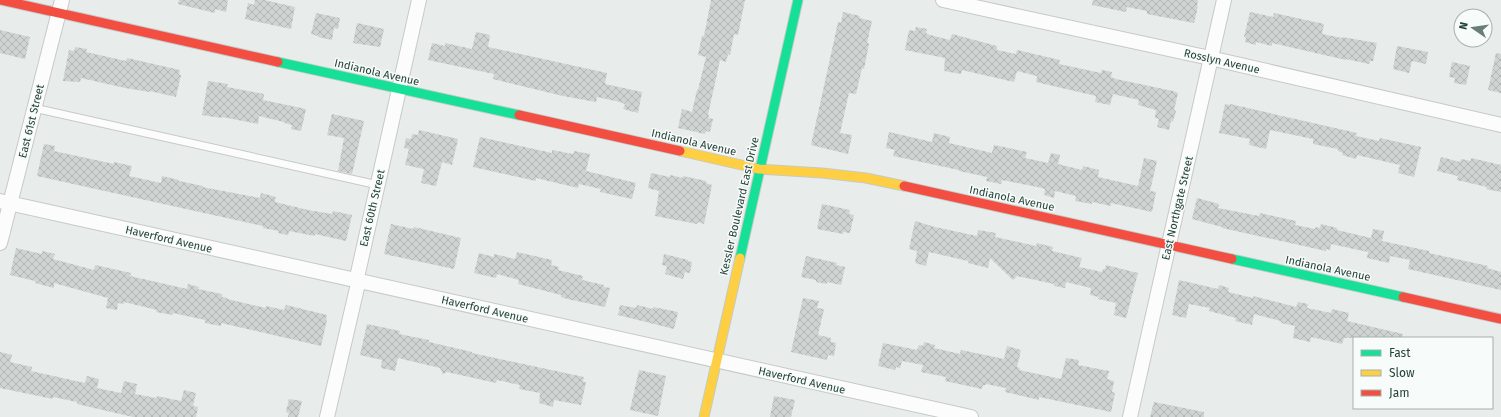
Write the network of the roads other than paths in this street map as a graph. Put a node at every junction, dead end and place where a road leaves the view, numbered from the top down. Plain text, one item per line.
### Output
1 (1, 0) edge
2 (419, 0) edge
3 (798, 0) edge
4 (943, 0) edge
5 (1224, 0) edge
6 (60, 6) edge
7 (1210, 58) junction
8 (400, 89) junction
9 (34, 108) junction
10 (1501, 125) edge
11 (760, 169) junction
12 (378, 185) junction
13 (5, 203) edge
14 (0, 243) edge
15 (1168, 245) junction
16 (357, 281) junction
17 (1501, 319) edge
18 (716, 361) junction
19 (327, 417) edge
20 (704, 417) edge
21 (971, 417) edge
22 (1130, 417) edge

1 - 6 street, Indianola Avenue
2 - 8 street, East 60th Street
3 - 11 street, Kessler Boulevard East Drive
4 - 7 street, Rosslyn Avenue
5 - 7 street, East Northgate Street
6 - 8 street, Indianola Avenue
6 - 9 street, East 61st Street
7 - 10 street, Rosslyn Avenue
7 - 15 street, East Northgate Street
8 - 11 street, Indianola Avenue
8 - 12 street, East 60th Street
9 - 12 lane
9 - 13 street, East 61st Street
11 - 15 street, Indianola Avenue
11 - 18 street, Kessler Boulevard East Drive
12 - 16 street, East 60th Street
13 - 14 street, East 61st Street
13 - 16 street, Haverford Avenue
15 - 17 street, Indianola Avenue
15 - 22 street, East Northgate Street
16 - 18 street, Haverford Avenue
16 - 19 street, East 60th Street
18 - 20 street, Kessler Boulevard East Drive
18 - 21 street, Haverford Avenue

